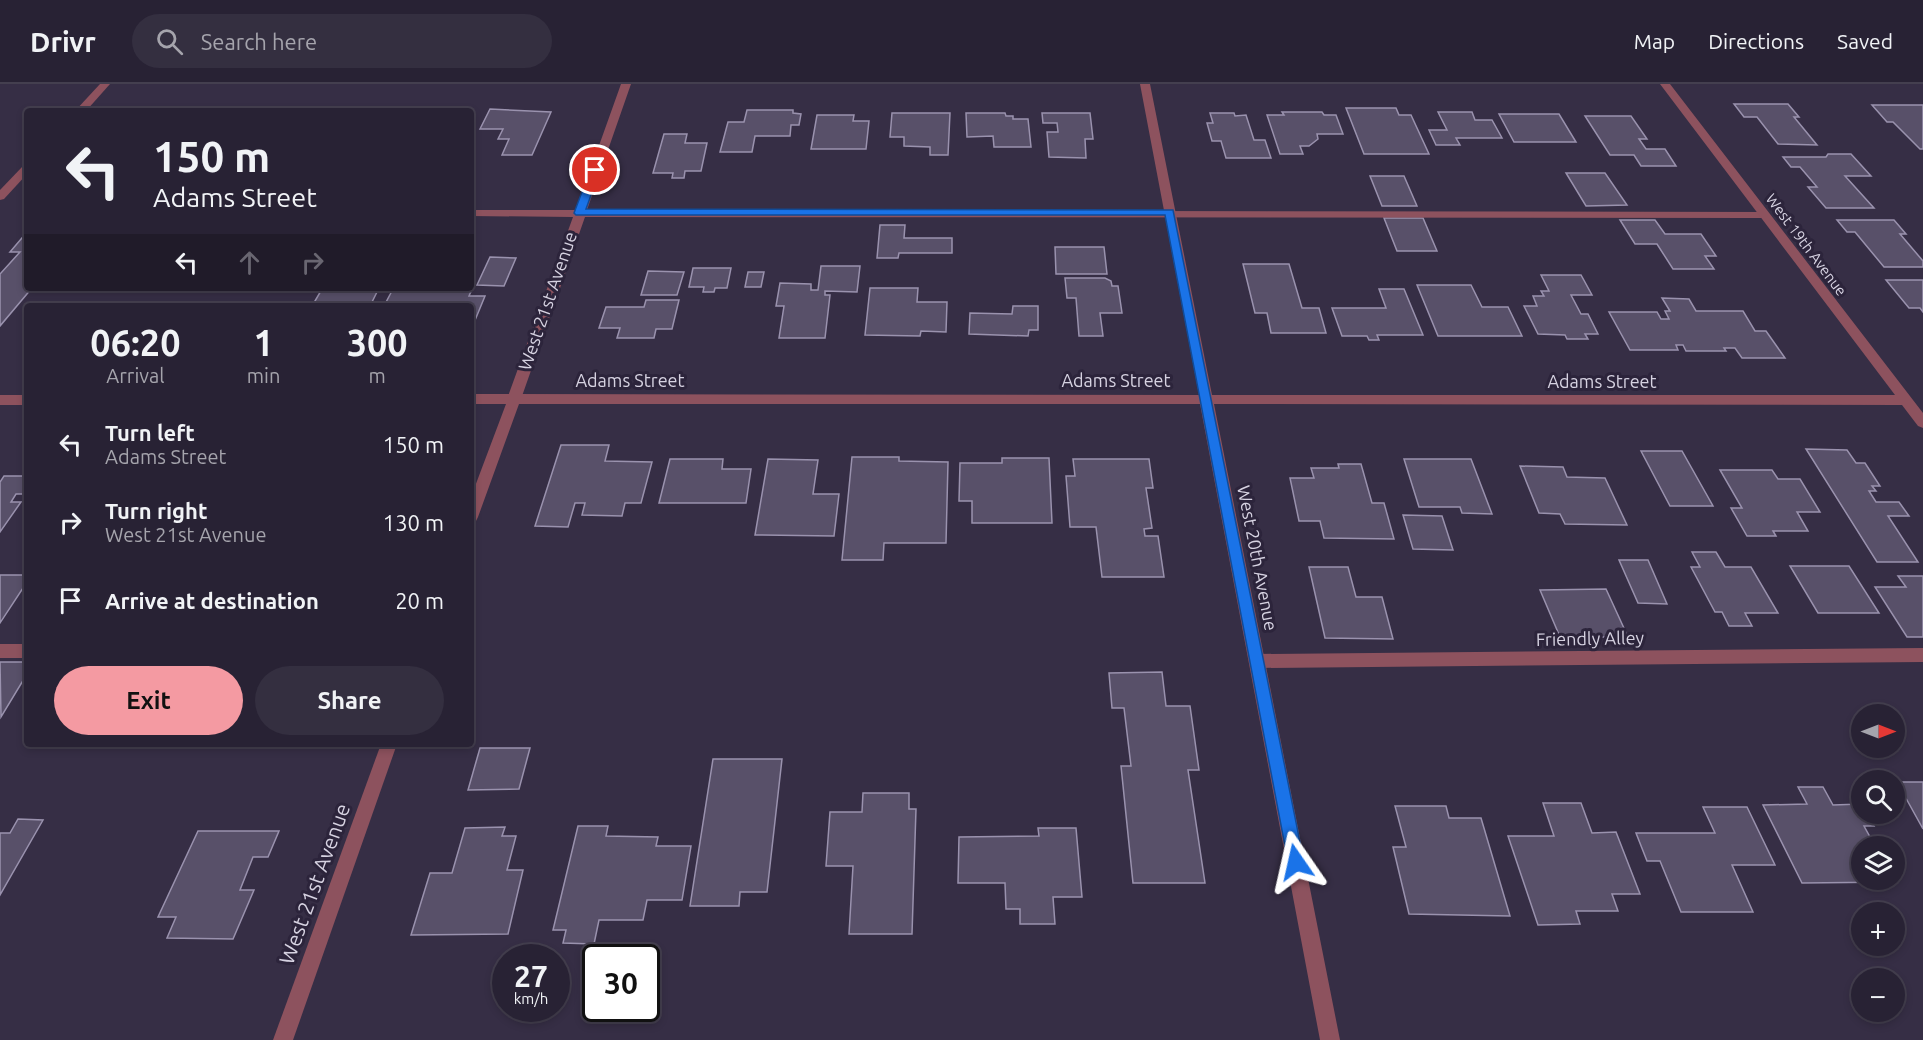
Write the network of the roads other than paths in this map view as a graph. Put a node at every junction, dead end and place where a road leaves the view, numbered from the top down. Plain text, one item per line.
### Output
1 (105, 84) edge
2 (626, 84) edge
3 (1145, 84) edge
4 (1665, 84) edge
5 (83, 108) edge
6 (24, 171) edge
7 (0, 197) edge
8 (1169, 212) junction
9 (474, 213) edge
10 (579, 213) junction
11 (1764, 215) junction
12 (474, 399) edge
13 (514, 399) junction
14 (0, 400) edge
15 (24, 400) edge
16 (1206, 400) junction
17 (1905, 400) junction
18 (1923, 423) edge
19 (474, 510) edge
20 (0, 651) edge
21 (24, 651) edge
22 (1923, 655) edge
23 (1258, 661) junction
24 (388, 747) edge
25 (283, 1040) edge
26 (1330, 1040) edge

1 - 5 street
2 - 10 street, West 21st Avenue
3 - 8 street, West 20th Avenue
4 - 11 street, West 19th Avenue
6 - 7 street
8 - 10 street
8 - 11 street
8 - 16 street, West 20th Avenue
9 - 10 street
10 - 13 street, West 21st Avenue
11 - 17 street, West 19th Avenue
12 - 13 street, Adams Street
13 - 16 street, Adams Street
13 - 19 street, West 21st Avenue
14 - 15 street
16 - 17 street, Adams Street
16 - 23 street, West 20th Avenue
17 - 18 street, West 19th Avenue
20 - 21 street
22 - 23 street, Friendly Alley
23 - 26 street, West 20th Avenue
24 - 25 street, West 21st Avenue

